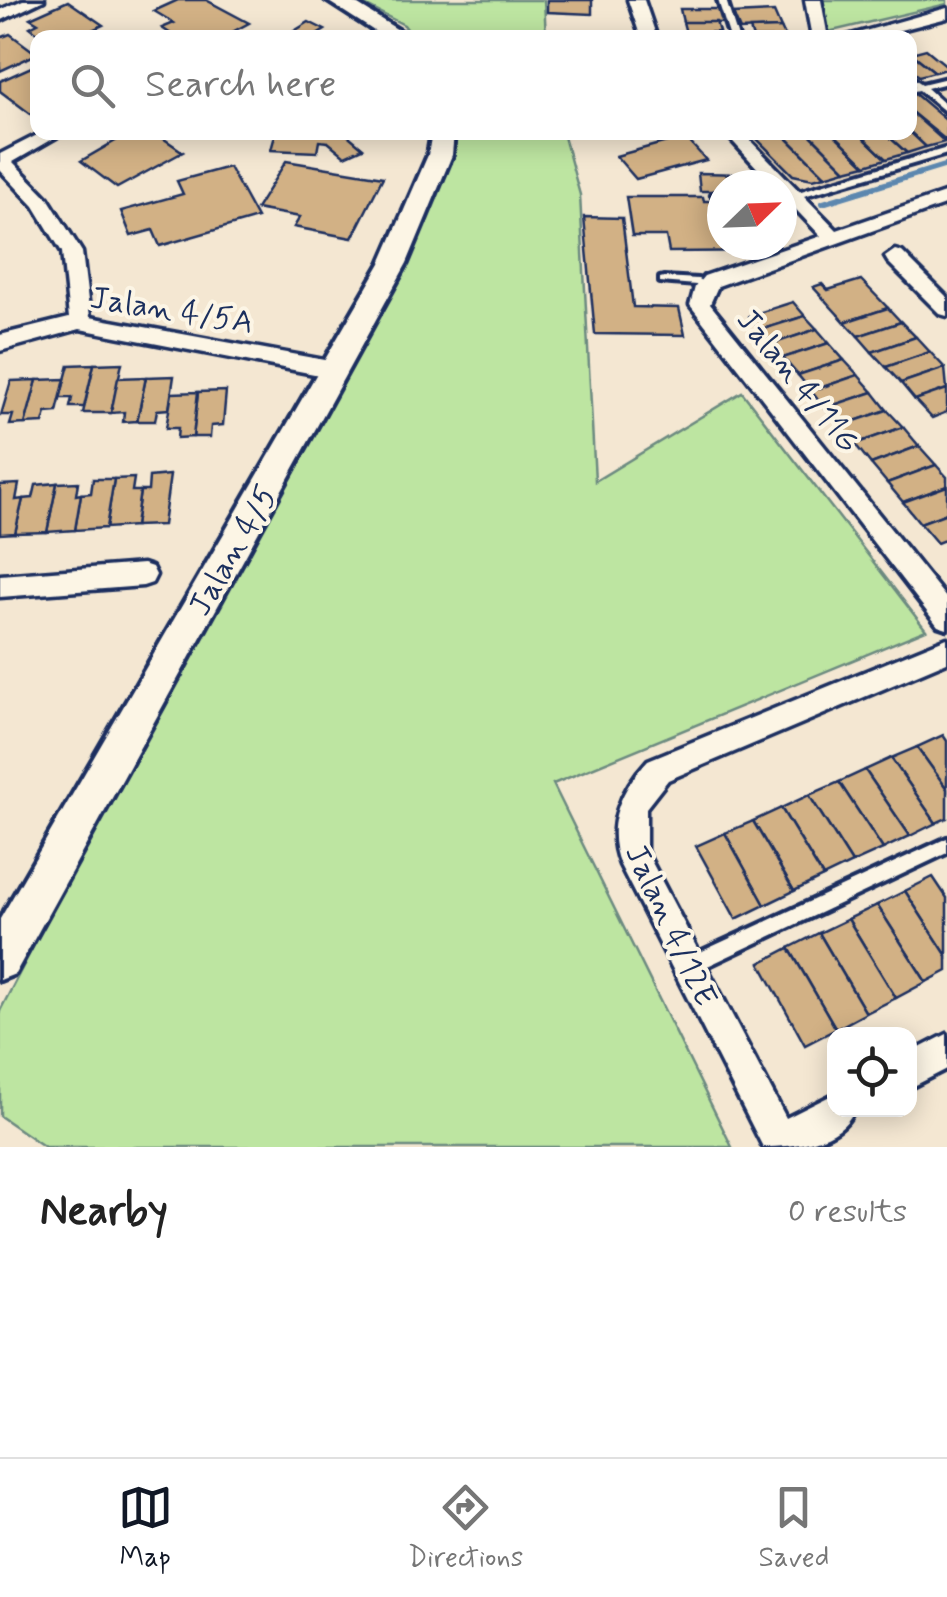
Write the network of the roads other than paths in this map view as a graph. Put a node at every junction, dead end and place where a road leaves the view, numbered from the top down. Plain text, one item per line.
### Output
1 (36, 0) edge
2 (336, 0) edge
3 (636, 0) edge
4 (722, 0) edge
5 (814, 0) edge
6 (947, 13) edge
7 (0, 16) edge
8 (387, 30) edge
9 (646, 30) edge
10 (731, 30) edge
11 (819, 30) edge
12 (882, 30) edge
13 (947, 80) edge
14 (917, 88) edge
15 (917, 89) edge
16 (947, 110) edge
17 (42, 140) edge
18 (442, 140) edge
19 (746, 140) edge
20 (947, 151) edge
21 (1, 161) edge
22 (770, 170) edge
23 (797, 186) edge
24 (947, 198) edge
25 (797, 200) edge
26 (834, 238) junction
27 (895, 256) dead end
28 (664, 280) dead end
29 (704, 287) junction
30 (947, 310) edge
31 (80, 322) junction
32 (0, 342) edge
33 (335, 370) junction
34 (142, 575) dead end
35 (0, 586) edge
36 (947, 618) edge
37 (947, 650) edge
38 (947, 845) edge
39 (0, 959) edge
40 (689, 966) junction
41 (947, 1050) edge
42 (917, 1066) edge
43 (827, 1116) edge
44 (781, 1144) edge

1 - 7 street
2 - 8 street
3 - 9 street
4 - 10 lane
5 - 11 street
6 - 12 street
13 - 14 lane
15 - 16 lane
17 - 21 street
18 - 33 street, Jalan 4/5
19 - 22 street
20 - 23 lane
21 - 31 street
24 - 26 street, Jalan 4/11G
25 - 26 street
26 - 29 street, Jalan 4/11G
27 - 30 street
28 - 29 lane
29 - 36 street, Jalan 4/11G
31 - 32 street, Jalan 4/5A
31 - 33 street, Jalan 4/5A
33 - 39 street, Jalan 4/5
34 - 35 street
37 - 40 street, Jalan 4/12E
38 - 40 lane
40 - 44 street, Jalan 4/12E
41 - 42 street
43 - 44 street

